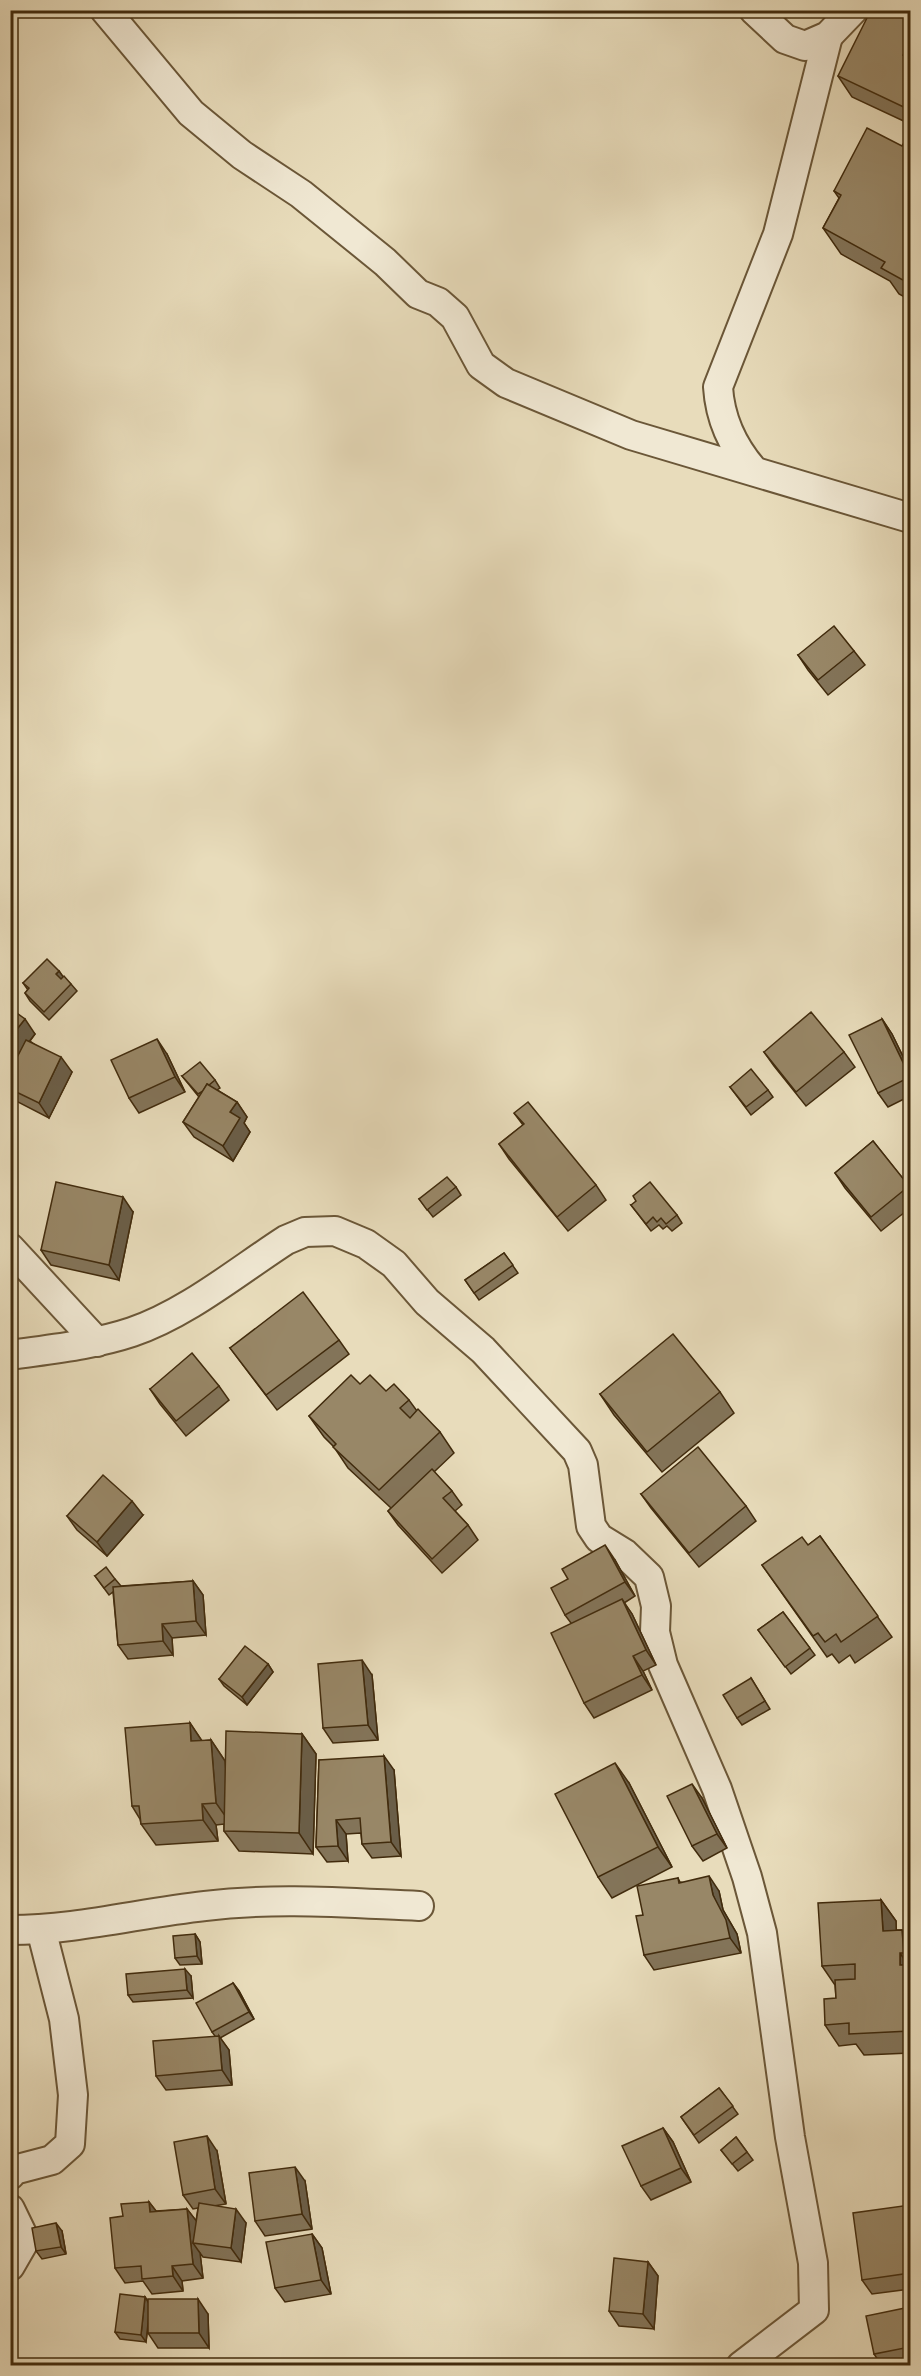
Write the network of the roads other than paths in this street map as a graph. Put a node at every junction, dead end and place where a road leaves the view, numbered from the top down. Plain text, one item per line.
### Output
1 (105, 10) edge
2 (754, 10) edge
3 (853, 10) edge
4 (828, 36) junction
5 (754, 471) junction
6 (910, 518) edge
7 (10, 1248) edge
8 (97, 1342) junction
9 (10, 1355) edge
10 (419, 1906) dead end
11 (41, 1929) junction
12 (10, 1930) edge
13 (10, 2175) edge
14 (10, 2209) edge
15 (10, 2266) edge
16 (755, 2364) edge

1 - 5 street
2 - 4 street
3 - 4 street
4 - 5 street
5 - 6 street
7 - 8 street
8 - 9 street
8 - 16 street
10 - 11 street
11 - 12 street
11 - 13 street
14 - 15 street

